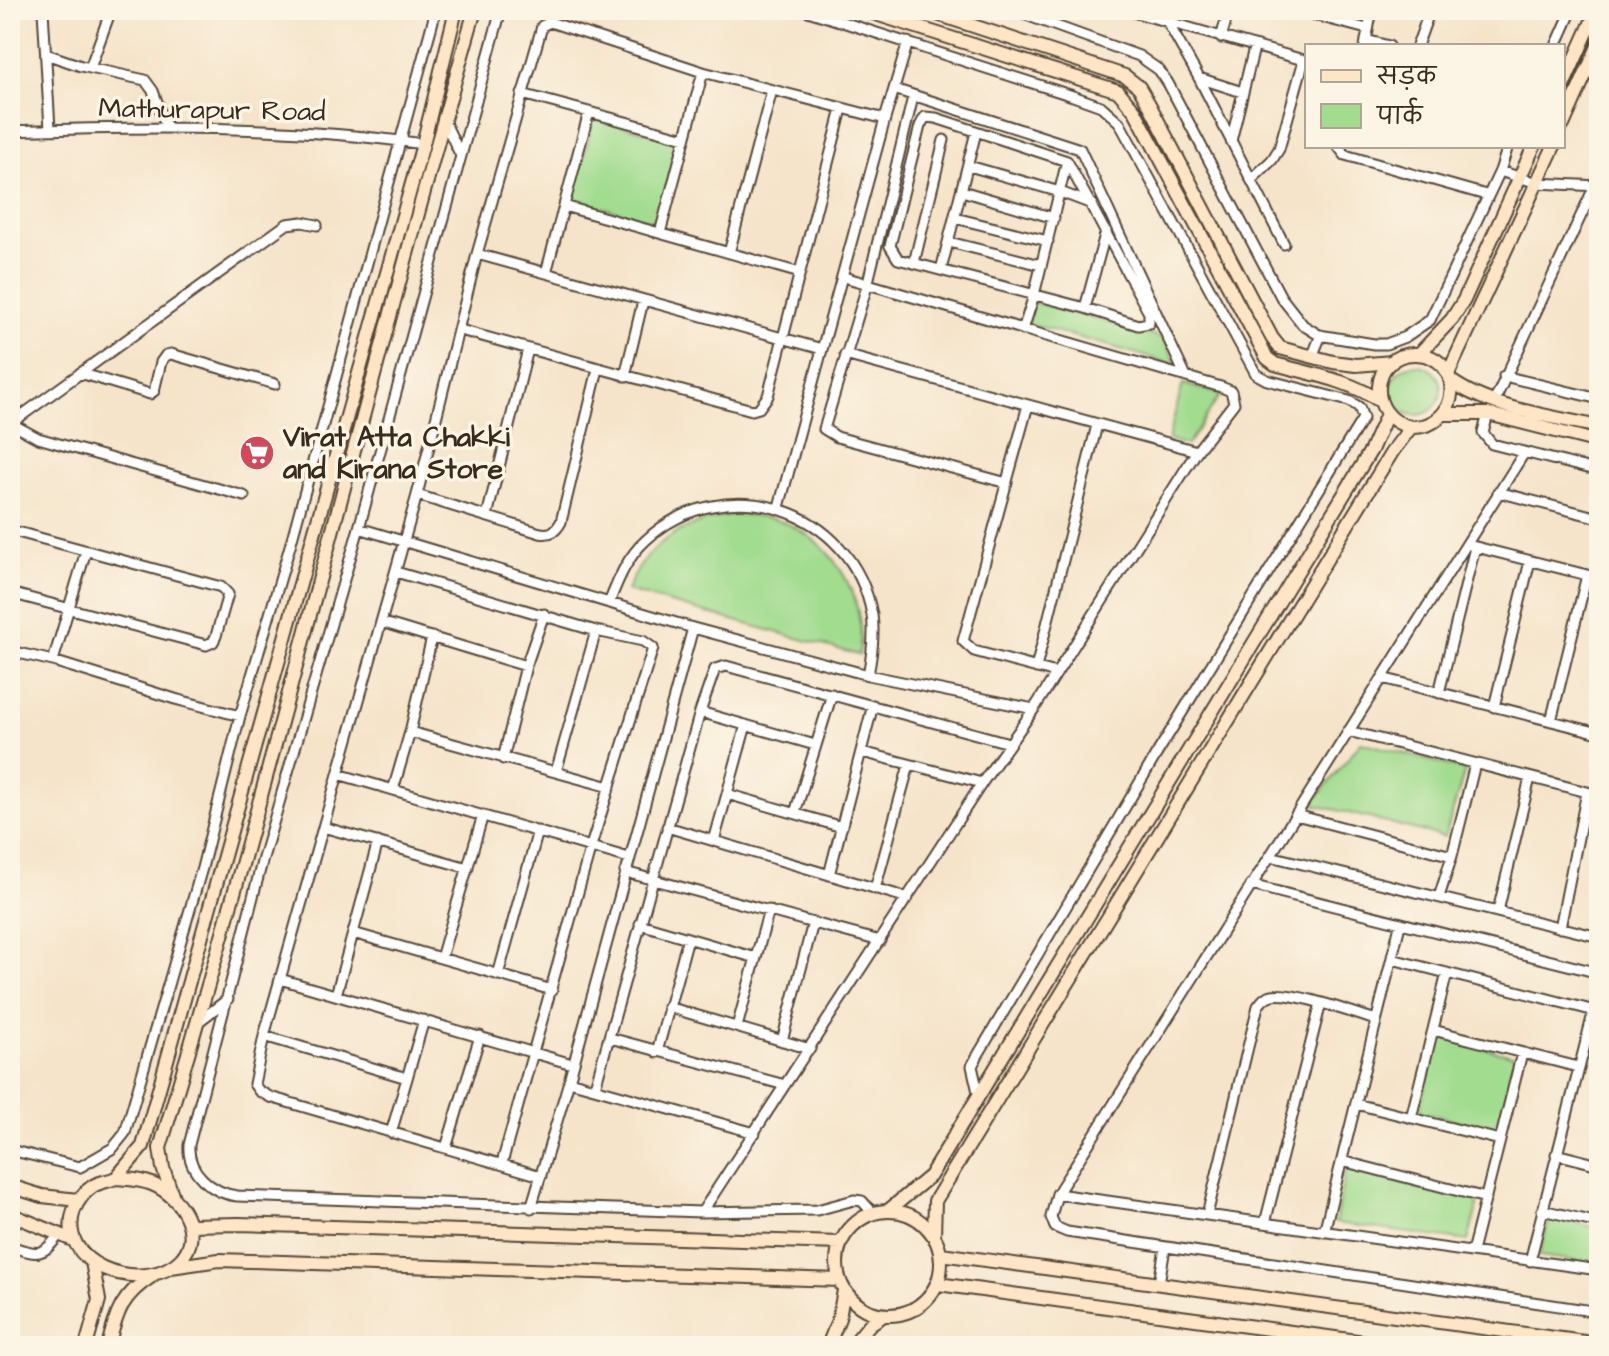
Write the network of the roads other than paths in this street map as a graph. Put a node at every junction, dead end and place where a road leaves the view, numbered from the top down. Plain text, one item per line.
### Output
1 (43, 10) edge
2 (111, 10) edge
3 (436, 10) edge
4 (456, 10) edge
5 (475, 10) edge
6 (501, 10) edge
7 (805, 10) edge
8 (863, 10) edge
9 (925, 10) edge
10 (1012, 10) edge
11 (1126, 10) edge
12 (1229, 10) edge
13 (1295, 10) edge
14 (1372, 10) edge
15 (1430, 10) edge
16 (1572, 10) edge
17 (1597, 10) edge
18 (1312, 12) edge
19 (1168, 23) junction
20 (1221, 38) junction
21 (1366, 39) edge
22 (908, 42) junction
23 (1418, 44) edge
24 (1557, 44) edge
25 (1599, 44) edge
26 (1254, 48) junction
27 (46, 54) junction
28 (1305, 61) edge
29 (90, 68) junction
30 (703, 72) junction
31 (1199, 78) junction
32 (1565, 82) edge
33 (894, 89) junction
34 (772, 90) junction
35 (1242, 92) junction
36 (522, 94) junction
37 (913, 97) junction
38 (842, 109) junction
39 (589, 112) junction
40 (885, 119) junction
41 (1565, 120) edge
42 (444, 121) junction
43 (167, 128) junction
44 (50, 129) junction
45 (10, 131) edge
46 (976, 132) junction
47 (685, 138) junction
48 (399, 140) junction
49 (944, 140) dead end
50 (1231, 142) junction
51 (423, 144) junction
52 (1340, 148) edge
53 (1507, 148) edge
54 (1533, 148) edge
55 (1553, 148) edge
56 (461, 156) junction
57 (1067, 161) junction
58 (969, 166) junction
59 (1500, 171) junction
60 (1519, 179) junction
61 (1251, 180) junction
62 (1537, 183) junction
63 (1598, 183) edge
64 (962, 191) junction
65 (1060, 192) junction
66 (1486, 195) junction
67 (1092, 204) junction
68 (564, 206) junction
69 (955, 218) junction
70 (1054, 218) junction
71 (317, 225) dead end
72 (1106, 231) junction
73 (660, 233) junction
74 (1048, 241) junction
75 (949, 242) junction
76 (1284, 244) dead end
77 (729, 253) junction
78 (477, 254) junction
79 (914, 263) junction
80 (1041, 265) junction
81 (941, 270) junction
82 (546, 273) junction
83 (800, 273) junction
84 (844, 277) junction
85 (867, 286) junction
86 (1034, 295) junction
87 (643, 301) junction
88 (1085, 308) junction
89 (460, 330) junction
90 (1023, 330) junction
91 (1321, 335) junction
92 (783, 340) junction
93 (528, 349) junction
94 (822, 349) junction
95 (1419, 354) junction
96 (845, 355) junction
97 (1312, 357) junction
98 (1392, 362) junction
99 (598, 369) junction
100 (80, 373) junction
101 (1316, 375) junction
102 (625, 376) junction
103 (1504, 376) junction
104 (1186, 377) junction
105 (1449, 377) junction
106 (275, 384) dead end
107 (1313, 392) junction
108 (1599, 399) edge
109 (1380, 401) junction
110 (1028, 405) junction
111 (1491, 408) junction
112 (1387, 414) junction
113 (1443, 414) junction
114 (10, 423) edge
115 (1097, 425) junction
116 (1411, 427) junction
117 (1599, 427) edge
118 (1599, 442) edge
119 (1197, 451) junction
120 (1524, 453) junction
121 (1599, 471) edge
122 (1007, 483) junction
123 (1498, 492) junction
124 (417, 495) junction
125 (244, 496) dead end
126 (779, 507) junction
127 (487, 516) junction
128 (1599, 518) edge
129 (359, 528) junction
130 (10, 530) edge
131 (404, 542) junction
132 (1470, 546) junction
133 (86, 551) junction
134 (1530, 561) junction
135 (396, 572) junction
136 (1587, 575) junction
137 (1599, 578) edge
138 (10, 593) edge
139 (609, 603) junction
140 (68, 608) junction
141 (544, 614) junction
142 (381, 622) junction
143 (693, 628) junction
144 (596, 631) junction
145 (432, 637) junction
146 (10, 651) edge
147 (53, 661) junction
148 (526, 666) junction
149 (1036, 668) junction
150 (1056, 673) junction
151 (868, 675) junction
152 (1382, 678) junction
153 (1439, 693) junction
154 (832, 694) junction
155 (873, 705) junction
156 (1494, 707) junction
157 (1034, 709) junction
158 (700, 712) junction
159 (240, 716) junction
160 (1551, 721) junction
161 (746, 725) junction
162 (1348, 731) junction
163 (410, 732) junction
164 (1599, 733) edge
165 (1009, 743) junction
166 (815, 745) junction
167 (862, 752) junction
168 (503, 759) junction
169 (1475, 764) junction
170 (909, 765) junction
171 (556, 772) junction
172 (338, 774) junction
173 (1530, 778) junction
174 (982, 783) junction
175 (610, 787) junction
176 (393, 790) junction
177 (1587, 792) junction
178 (727, 794) junction
179 (1599, 795) edge
180 (795, 813) junction
181 (483, 815) junction
182 (1296, 815) junction
183 (323, 827) junction
184 (667, 827) junction
185 (842, 827) junction
186 (538, 831) junction
187 (714, 841) junction
188 (378, 842) junction
189 (591, 846) junction
190 (1270, 856) junction
191 (1452, 856) junction
192 (629, 858) junction
193 (468, 868) junction
194 (625, 872) junction
195 (829, 875) junction
196 (653, 878) junction
197 (1251, 885) junction
198 (875, 889) junction
199 (1439, 897) junction
200 (908, 898) junction
201 (769, 910) junction
202 (1498, 911) junction
203 (813, 923) junction
204 (640, 924) junction
205 (1400, 925) junction
206 (1560, 928) junction
207 (353, 933) junction
208 (1599, 937) edge
209 (688, 938) junction
210 (880, 941) junction
211 (441, 958) junction
212 (756, 958) junction
213 (1392, 959) junction
214 (1447, 973) junction
215 (1599, 973) edge
216 (498, 975) junction
217 (280, 979) junction
218 (552, 990) junction
219 (1599, 990) edge
220 (167, 994) junction
221 (336, 995) junction
222 (184, 998) junction
223 (228, 999) junction
224 (1321, 1003) junction
225 (668, 1007) junction
226 (1596, 1011) edge
227 (424, 1020) junction
228 (1376, 1020) junction
229 (198, 1022) junction
230 (737, 1027) junction
231 (1433, 1030) junction
232 (264, 1036) junction
233 (480, 1036) junction
234 (610, 1038) junction
235 (782, 1041) junction
236 (810, 1049) junction
237 (534, 1051) junction
238 (657, 1052) junction
239 (1522, 1053) junction
240 (572, 1064) junction
241 (1578, 1067) junction
242 (407, 1078) junction
243 (569, 1081) junction
244 (785, 1085) junction
245 (595, 1087) junction
246 (978, 1092) junction
247 (1356, 1104) junction
248 (1411, 1118) junction
249 (391, 1133) junction
250 (755, 1133) junction
251 (1500, 1140) junction
252 (446, 1148) junction
253 (10, 1150) edge
254 (1556, 1154) junction
255 (1342, 1161) junction
256 (502, 1163) junction
257 (1599, 1165) edge
258 (541, 1176) junction
259 (116, 1178) junction
260 (10, 1186) edge
261 (1057, 1194) junction
262 (173, 1197) junction
263 (1486, 1198) junction
264 (78, 1200) junction
265 (531, 1208) junction
266 (889, 1210) junction
267 (1542, 1210) junction
268 (702, 1212) junction
269 (873, 1213) junction
270 (10, 1214) edge
271 (1207, 1215) junction
272 (1265, 1223) junction
273 (1599, 1223) edge
274 (190, 1225) junction
275 (1324, 1232) junction
276 (59, 1234) junction
277 (934, 1236) junction
278 (73, 1240) junction
279 (840, 1243) junction
280 (10, 1246) edge
281 (1165, 1248) junction
282 (1472, 1252) junction
283 (941, 1254) junction
284 (1530, 1261) junction
285 (92, 1262) junction
286 (171, 1267) junction
287 (1599, 1270) edge
288 (154, 1275) junction
289 (1159, 1283) junction
290 (938, 1284) junction
291 (842, 1285) junction
292 (1599, 1312) edge
293 (884, 1315) junction
294 (1599, 1344) edge
295 (86, 1346) edge
296 (108, 1346) edge
297 (828, 1346) edge
298 (852, 1346) edge
299 (1394, 1346) edge

1 - 27 street
2 - 29 street
3 - 48 street
4 - 51 street
5 - 42 street
6 - 56 street
7 - 22 street
8 - 101 street
9 - 97 street
10 - 91 street
11 - 19 street
12 - 20 street
13 - 18 street
14 - 21 street
15 - 23 street
16 - 24 street
17 - 32 street
18 - 21 street
19 - 20 street
19 - 31 street
20 - 26 street
22 - 33 street
22 - 107 street
25 - 41 street
26 - 28 street
26 - 35 street
27 - 29 street
27 - 44 street
28 - 61 street
29 - 43 street
30 - 34 street
30 - 36 street
30 - 47 street
31 - 35 street
31 - 50 street
33 - 37 street
33 - 40 street
34 - 38 street
34 - 77 street
35 - 50 street
36 - 39 street
36 - 78 street
37 - 85 street
37 - 104 street
38 - 40 street
38 - 83 street
39 - 47 street
39 - 68 street
40 - 84 street
42 - 56 street
42 - 229 street
43 - 44 street, Mathurapur Road
43 - 48 street, Mathurapur Road
44 - 45 street, Mathurapur Road
46 - 57 street
46 - 58 street
46 - 79 street
47 - 73 street
48 - 51 street, Mathurapur Road
48 - 159 street
49 - 79 street
50 - 61 street
51 - 222 street
52 - 66 street
53 - 59 street
54 - 60 street
55 - 62 street
56 - 129 street
57 - 65 street
57 - 67 street
58 - 64 street
58 - 65 street
59 - 60 street
59 - 66 street
60 - 62 street
60 - 95 street
61 - 76 street
62 - 63 street
62 - 105 street
63 - 103 street
64 - 69 street
64 - 70 street
65 - 67 street
65 - 70 street
66 - 91 street
67 - 72 street
68 - 73 street
68 - 82 street
69 - 74 street
69 - 75 street
70 - 74 street
71 - 100 street
72 - 88 street
72 - 88 street
73 - 77 street
74 - 80 street
75 - 80 street
75 - 81 street
77 - 83 street
78 - 82 street
78 - 89 street
79 - 81 street
80 - 86 street
81 - 86 street
82 - 87 street
83 - 92 street
84 - 85 street
84 - 94 street
85 - 90 street
85 - 96 street
86 - 88 street
86 - 90 street
87 - 92 street
87 - 102 street
89 - 93 street
89 - 124 street
90 - 104 street
91 - 97 street
92 - 94 street
92 - 102 street
93 - 99 street
93 - 127 street
94 - 126 street
95 - 98 street
95 - 105 street
96 - 110 street
96 - 122 street
97 - 98 street
98 - 109 street
99 - 102 street
99 - 127 street
100 - 106 street
100 - 114 street
101 - 107 street
101 - 109 street
103 - 108 street
103 - 111 street
104 - 119 street
105 - 111 street
105 - 113 street
107 - 246 street
109 - 112 street
110 - 115 street
110 - 122 street
111 - 113 street
111 - 117 street
111 - 118 street
111 - 120 street
112 - 116 street
112 - 246 street
113 - 116 street
114 - 125 street
115 - 119 street
115 - 149 street
116 - 277 street
119 - 150 street
120 - 121 street
120 - 123 street
122 - 149 street
123 - 128 street
123 - 132 street
124 - 127 street
124 - 131 street
126 - 139 street
126 - 151 street
129 - 131 street
129 - 223 street
130 - 133 street
131 - 135 street
131 - 139 street
132 - 134 street
132 - 152 street
132 - 153 street
133 - 140 street
133 - 140 street
134 - 136 street
134 - 156 street
135 - 141 street
135 - 142 street
136 - 137 street
136 - 160 street
138 - 140 street
139 - 143 street
140 - 147 street
141 - 144 street
141 - 148 street
142 - 145 street
142 - 172 street
143 - 151 street
143 - 192 street
144 - 171 street
144 - 175 street
145 - 148 street
145 - 163 street
146 - 147 street
147 - 159 street
148 - 168 street
149 - 150 street
150 - 157 street
151 - 157 street
152 - 153 street
152 - 162 street
153 - 156 street
154 - 155 street
154 - 158 street
154 - 166 street
155 - 165 street
155 - 167 street
156 - 160 street
157 - 165 street
158 - 161 street
158 - 184 street
159 - 220 street
160 - 164 street
161 - 166 street
161 - 178 street
162 - 169 street
162 - 182 street
163 - 168 street
163 - 176 street
165 - 174 street
166 - 180 street
167 - 170 street
167 - 185 street
168 - 171 street
169 - 173 street
169 - 191 street
170 - 174 street
170 - 198 street
171 - 175 street
172 - 176 street
172 - 183 street
173 - 177 street
173 - 202 street
174 - 200 street
175 - 189 street
176 - 181 street
177 - 179 street
177 - 206 street
178 - 180 street
178 - 187 street
180 - 185 street
181 - 186 street
181 - 193 street
182 - 190 street
182 - 191 street
183 - 188 street
183 - 217 street
184 - 187 street
184 - 196 street
185 - 195 street
186 - 189 street
186 - 216 street
187 - 195 street
188 - 193 street
188 - 207 street
189 - 192 street
189 - 218 street
190 - 197 street
190 - 199 street
191 - 199 street
192 - 194 street
193 - 211 street
194 - 196 street
194 - 240 street
195 - 198 street
196 - 201 street
196 - 204 street
197 - 205 street
197 - 261 street
198 - 200 street
199 - 202 street
200 - 210 street
201 - 203 street
201 - 212 street
202 - 206 street
203 - 210 street
203 - 235 street
204 - 209 street
204 - 234 street
205 - 213 street
205 - 215 street
206 - 208 street
207 - 211 street
207 - 221 street
209 - 212 street
209 - 225 street
210 - 236 street
211 - 216 street
212 - 230 street
213 - 214 street
213 - 228 street
214 - 226 street
214 - 231 street
216 - 218 street
217 - 221 street
217 - 232 street
218 - 237 street
219 - 226 street
220 - 222 street
220 - 253 street
221 - 227 street
222 - 259 street
223 - 229 street
223 - 265 street
224 - 228 street
224 - 271 street
224 - 272 street
225 - 230 street
225 - 238 street
226 - 241 street
227 - 233 street
227 - 242 street
228 - 247 street
229 - 262 street
230 - 235 street
231 - 239 street
231 - 248 street
232 - 242 street
232 - 249 street
233 - 237 street
233 - 252 street
234 - 238 street
234 - 245 street
235 - 236 street
236 - 244 street
237 - 240 street
237 - 256 street
238 - 244 street
239 - 241 street
239 - 251 street
240 - 243 street
241 - 254 street
242 - 249 street
243 - 245 street
243 - 258 street
244 - 250 street
245 - 250 street
246 - 266 street
247 - 248 street
247 - 255 street
248 - 251 street
249 - 252 street
250 - 268 street
251 - 263 street
252 - 256 street
254 - 257 street
254 - 267 street
255 - 263 street
255 - 275 street
256 - 258 street
258 - 265 street
259 - 262 street
259 - 264 street
260 - 264 street
261 - 271 street
261 - 281 street
262 - 274 street
263 - 282 street
264 - 278 street
265 - 268 street
266 - 269 street
266 - 277 street
267 - 273 street
267 - 284 street
268 - 269 street
269 - 279 street
270 - 276 street
271 - 272 street
272 - 275 street
274 - 279 street
274 - 286 street
275 - 282 street
276 - 278 street
276 - 280 street
277 - 283 street
278 - 285 street
279 - 291 street
281 - 289 street
281 - 292 street
282 - 284 street
283 - 289 street
283 - 290 street
284 - 287 street
285 - 288 street
285 - 295 street
286 - 288 street
286 - 291 street
288 - 296 street
289 - 294 street
290 - 293 street
290 - 299 street
291 - 293 street
291 - 297 street
293 - 298 street

